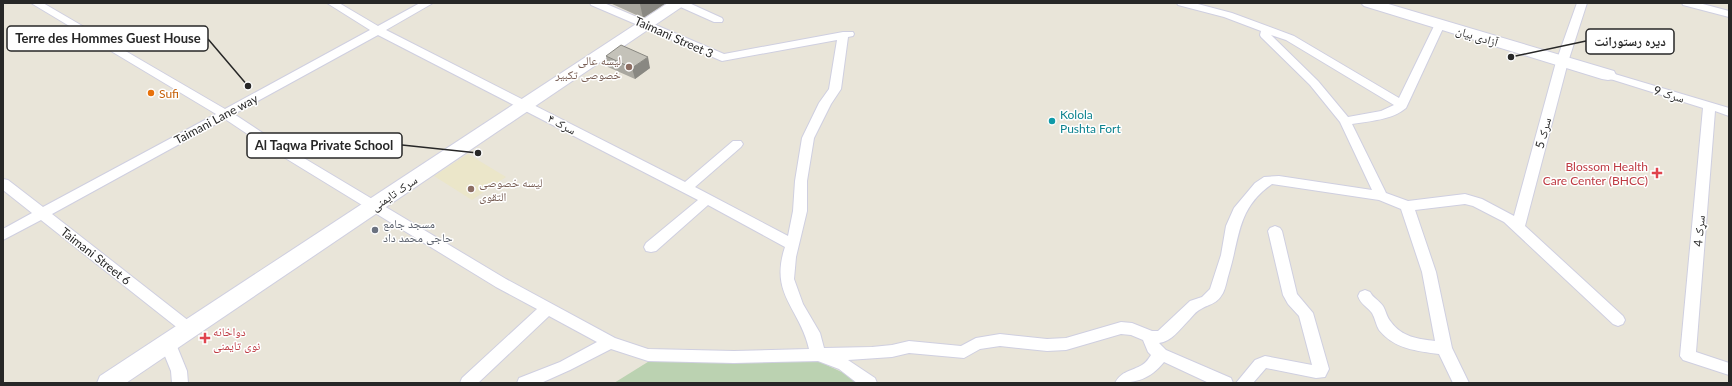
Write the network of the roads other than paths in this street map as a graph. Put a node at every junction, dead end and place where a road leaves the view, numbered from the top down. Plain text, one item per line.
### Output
1 (36, 3) edge
2 (332, 3) edge
3 (428, 3) edge
4 (595, 3) edge
5 (679, 3) edge
6 (1182, 3) edge
7 (1370, 3) edge
8 (1582, 3) edge
9 (1687, 3) edge
10 (1729, 14) edge
11 (718, 20) dead end
12 (1440, 24) junction
13 (645, 25) junction
14 (379, 30) junction
15 (1267, 30) junction
16 (1562, 62) junction
17 (1608, 75) joint
18 (524, 104) junction
19 (1402, 105) junction
20 (1709, 106) junction
21 (1729, 112) edge
22 (226, 114) junction
23 (1345, 121) junction
24 (737, 144) dead end
25 (3, 183) edge
26 (686, 188) junction
27 (1381, 196) junction
28 (706, 200) junction
29 (375, 206) junction
30 (1407, 206) junction
31 (43, 214) junction
32 (1518, 228) junction
33 (1275, 231) dead end
34 (3, 235) edge
35 (793, 245) junction
36 (651, 247) dead end
37 (1365, 296) dead end
38 (548, 308) junction
39 (1618, 320) dead end
40 (188, 329) junction
41 (1150, 337) junction
42 (610, 342) junction
43 (168, 344) junction
44 (1444, 348) junction
45 (818, 354) junction
46 (1161, 354) junction
47 (1729, 369) edge
48 (108, 383) edge
49 (180, 383) edge
50 (468, 383) edge
51 (525, 383) edge
52 (868, 383) edge
53 (1123, 383) edge
54 (1225, 383) edge
55 (1244, 383) edge
56 (1461, 383) edge

1 - 22 street
2 - 14 street, سرک ۴
3 - 14 street, Taimani Lane way
4 - 13 street, Taimani Street 3
5 - 11 street
5 - 13 main road, سرک تایمنی
6 - 15 street
7 - 12 main road, آزادی بیان
8 - 16 street, سرک 5
9 - 10 street
12 - 16 main road, آزادی بیان
12 - 19 street
13 - 18 main road, سرک تایمنی
13 - 35 street, Taimani Street 3
14 - 18 street, سرک ۴
14 - 22 street, Taimani Lane way
15 - 19 street
15 - 23 street
16 - 17 main road, آزادی بیان
16 - 32 street, سرک 5
17 - 20 street, سرک 9
18 - 26 street, سرک ۴
18 - 29 main road, سرک تایمنی
19 - 23 street
20 - 21 street, سرک 9
20 - 47 street, سړک 4
22 - 29 street
22 - 31 street, Taimani Lane way
23 - 27 street
24 - 26 street
25 - 31 street, Taimani Street 6
26 - 28 street, سرک ۴
27 - 30 street
27 - 41 street
28 - 35 street, سرک ۴
28 - 36 street
29 - 38 street
29 - 40 main road, سرک تایمنی
30 - 32 street
30 - 44 street
31 - 34 street, Taimani Lane way
31 - 40 street, Taimani Street 6
32 - 39 street
33 - 55 street
35 - 45 street
37 - 44 street
38 - 42 street
38 - 50 street
40 - 43 main road, سرک تایمنی
41 - 45 street
41 - 46 street
42 - 45 street
42 - 51 street
43 - 48 main road, سرک تایمنی
43 - 49 street
44 - 56 street
45 - 52 street
46 - 53 street
46 - 54 street

